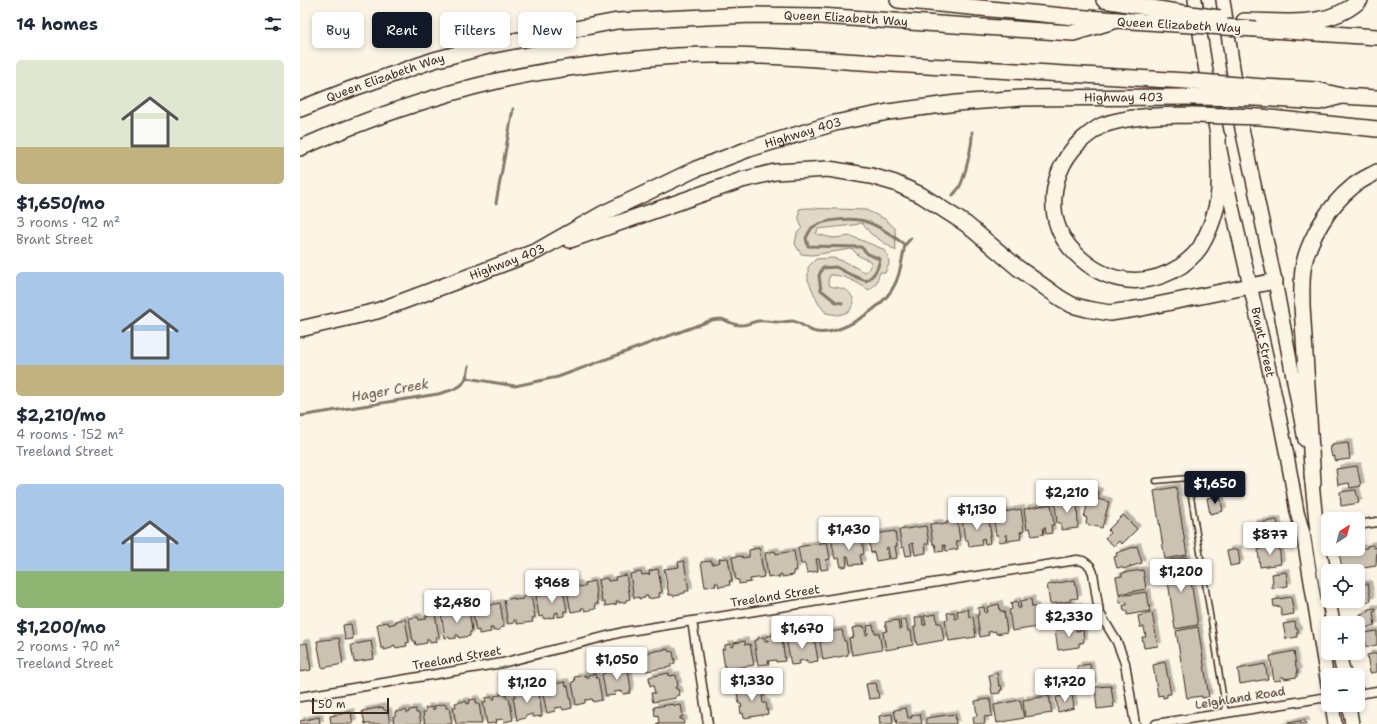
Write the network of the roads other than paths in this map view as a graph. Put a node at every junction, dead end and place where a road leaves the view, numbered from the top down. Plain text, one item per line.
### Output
1 (898, 0) edge
2 (1104, 0) edge
3 (1195, 0) edge
4 (1222, 0) edge
5 (1360, 0) edge
6 (1176, 18) junction
7 (1117, 20) junction
8 (1250, 25) junction
9 (1377, 37) edge
10 (1261, 93) junction
11 (1377, 98) edge
12 (300, 109) edge
13 (1377, 129) edge
14 (1218, 138) junction
15 (300, 148) edge
16 (1377, 172) edge
17 (537, 251) junction
18 (1275, 281) junction
19 (1251, 287) junction
20 (300, 329) edge
21 (1156, 482) dead end
22 (1313, 483) junction
23 (1377, 522) edge
24 (1365, 524) edge
25 (1321, 525) edge
26 (1321, 530) edge
27 (1303, 533) junction
28 (692, 621) junction
29 (1325, 668) edge
30 (1377, 691) edge
31 (1365, 693) edge
32 (300, 697) edge
33 (1321, 698) edge
34 (1333, 712) edge
35 (1350, 712) edge
36 (1226, 713) junction
37 (708, 724) edge
38 (1135, 724) edge
39 (1156, 724) edge
40 (1335, 724) edge
41 (1352, 724) edge

1 - 7 highway
2 - 6 highway
3 - 14 main road, Brant Street
4 - 18 main road, Brant Street
5 - 8 highway
6 - 7 highway, Queen Elizabeth Way
6 - 8 highway, Queen Elizabeth Way, bridge
7 - 12 highway, Queen Elizabeth Way
8 - 9 highway, Queen Elizabeth Way
10 - 11 highway
10 - 15 highway, bridge
10 - 17 highway, Highway 403, bridge
13 - 14 highway, bridge
14 - 19 main road, Brant Street
16 - 22 highway
17 - 19 highway
17 - 20 highway, Highway 403
18 - 19 highway
18 - 22 main road, Brant Street
19 - 27 main road, Brant Street
21 - 36 lane
22 - 25 main road, Brant Street
23 - 24 street
26 - 27 street
27 - 29 main road, Brant Street
28 - 32 street, Treeland Street
28 - 37 street
28 - 38 street, Treeland Street
30 - 31 street
33 - 36 street, Leighland Road
34 - 40 main road
35 - 41 main road
36 - 39 street, Leighland Road

